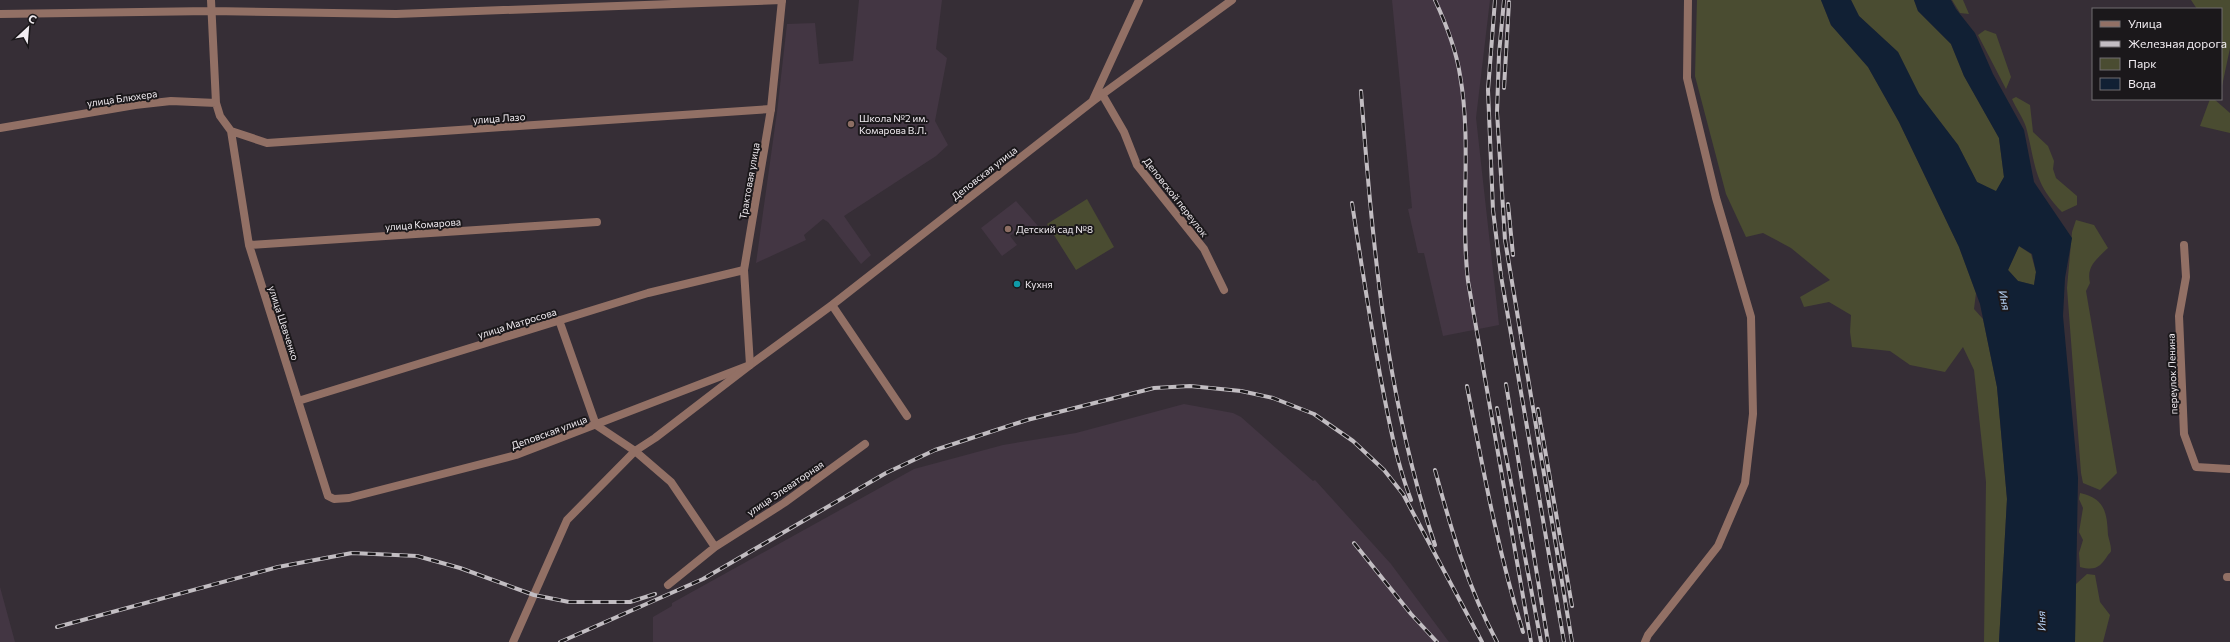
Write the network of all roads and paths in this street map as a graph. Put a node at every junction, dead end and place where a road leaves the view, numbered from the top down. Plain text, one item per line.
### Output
1 (211, 0) edge
2 (782, 0) edge
3 (1139, 0) edge
4 (1232, 0) edge
5 (1688, 0) edge
6 (212, 11) junction
7 (0, 14) edge
8 (1102, 94) junction
9 (1093, 101) junction
10 (216, 103) junction
11 (771, 109) junction
12 (0, 128) edge
13 (231, 131) junction
14 (597, 222) dead end
15 (249, 245) junction
16 (2184, 245) dead end
17 (744, 270) junction
18 (1224, 290) dead end
19 (832, 305) junction
20 (559, 320) junction
21 (750, 365) junction
22 (298, 401) junction
23 (907, 416) dead end
24 (596, 425) junction
25 (865, 444) dead end
26 (635, 451) junction
27 (2230, 469) edge
28 (349, 498) joint
29 (715, 547) junction
30 (668, 585) dead end
31 (513, 642) edge
32 (1645, 642) edge

1 - 6 street
2 - 6 street
2 - 11 street, Трактовая улица
3 - 9 street
4 - 8 street, Деповская улица
5 - 32 street
6 - 7 street
6 - 10 street
8 - 9 street, Деповская улица
8 - 18 street, Деповской переулок
9 - 19 street, Деповская улица
10 - 12 street, улица Блюхера
10 - 13 street
11 - 13 street, улица Лазо
11 - 17 street, Трактовая улица
13 - 15 street, улица Шевченко
14 - 15 street, улица Комарова
15 - 22 street, улица Шевченко
16 - 27 street, переулок Ленина
17 - 20 street, улица Матросова
17 - 21 street, Трактовая улица
19 - 21 street, Деповская улица
19 - 23 street
20 - 22 street, улица Матросова
20 - 24 street
21 - 24 street, Деповская улица
21 - 26 street, Деповская улица
22 - 28 street, улица Шевченко
24 - 26 street
24 - 28 street, Деповская улица
25 - 29 street, улица Элеваторная
26 - 29 street
26 - 31 street, Деповская улица
29 - 30 street, улица Элеваторная

